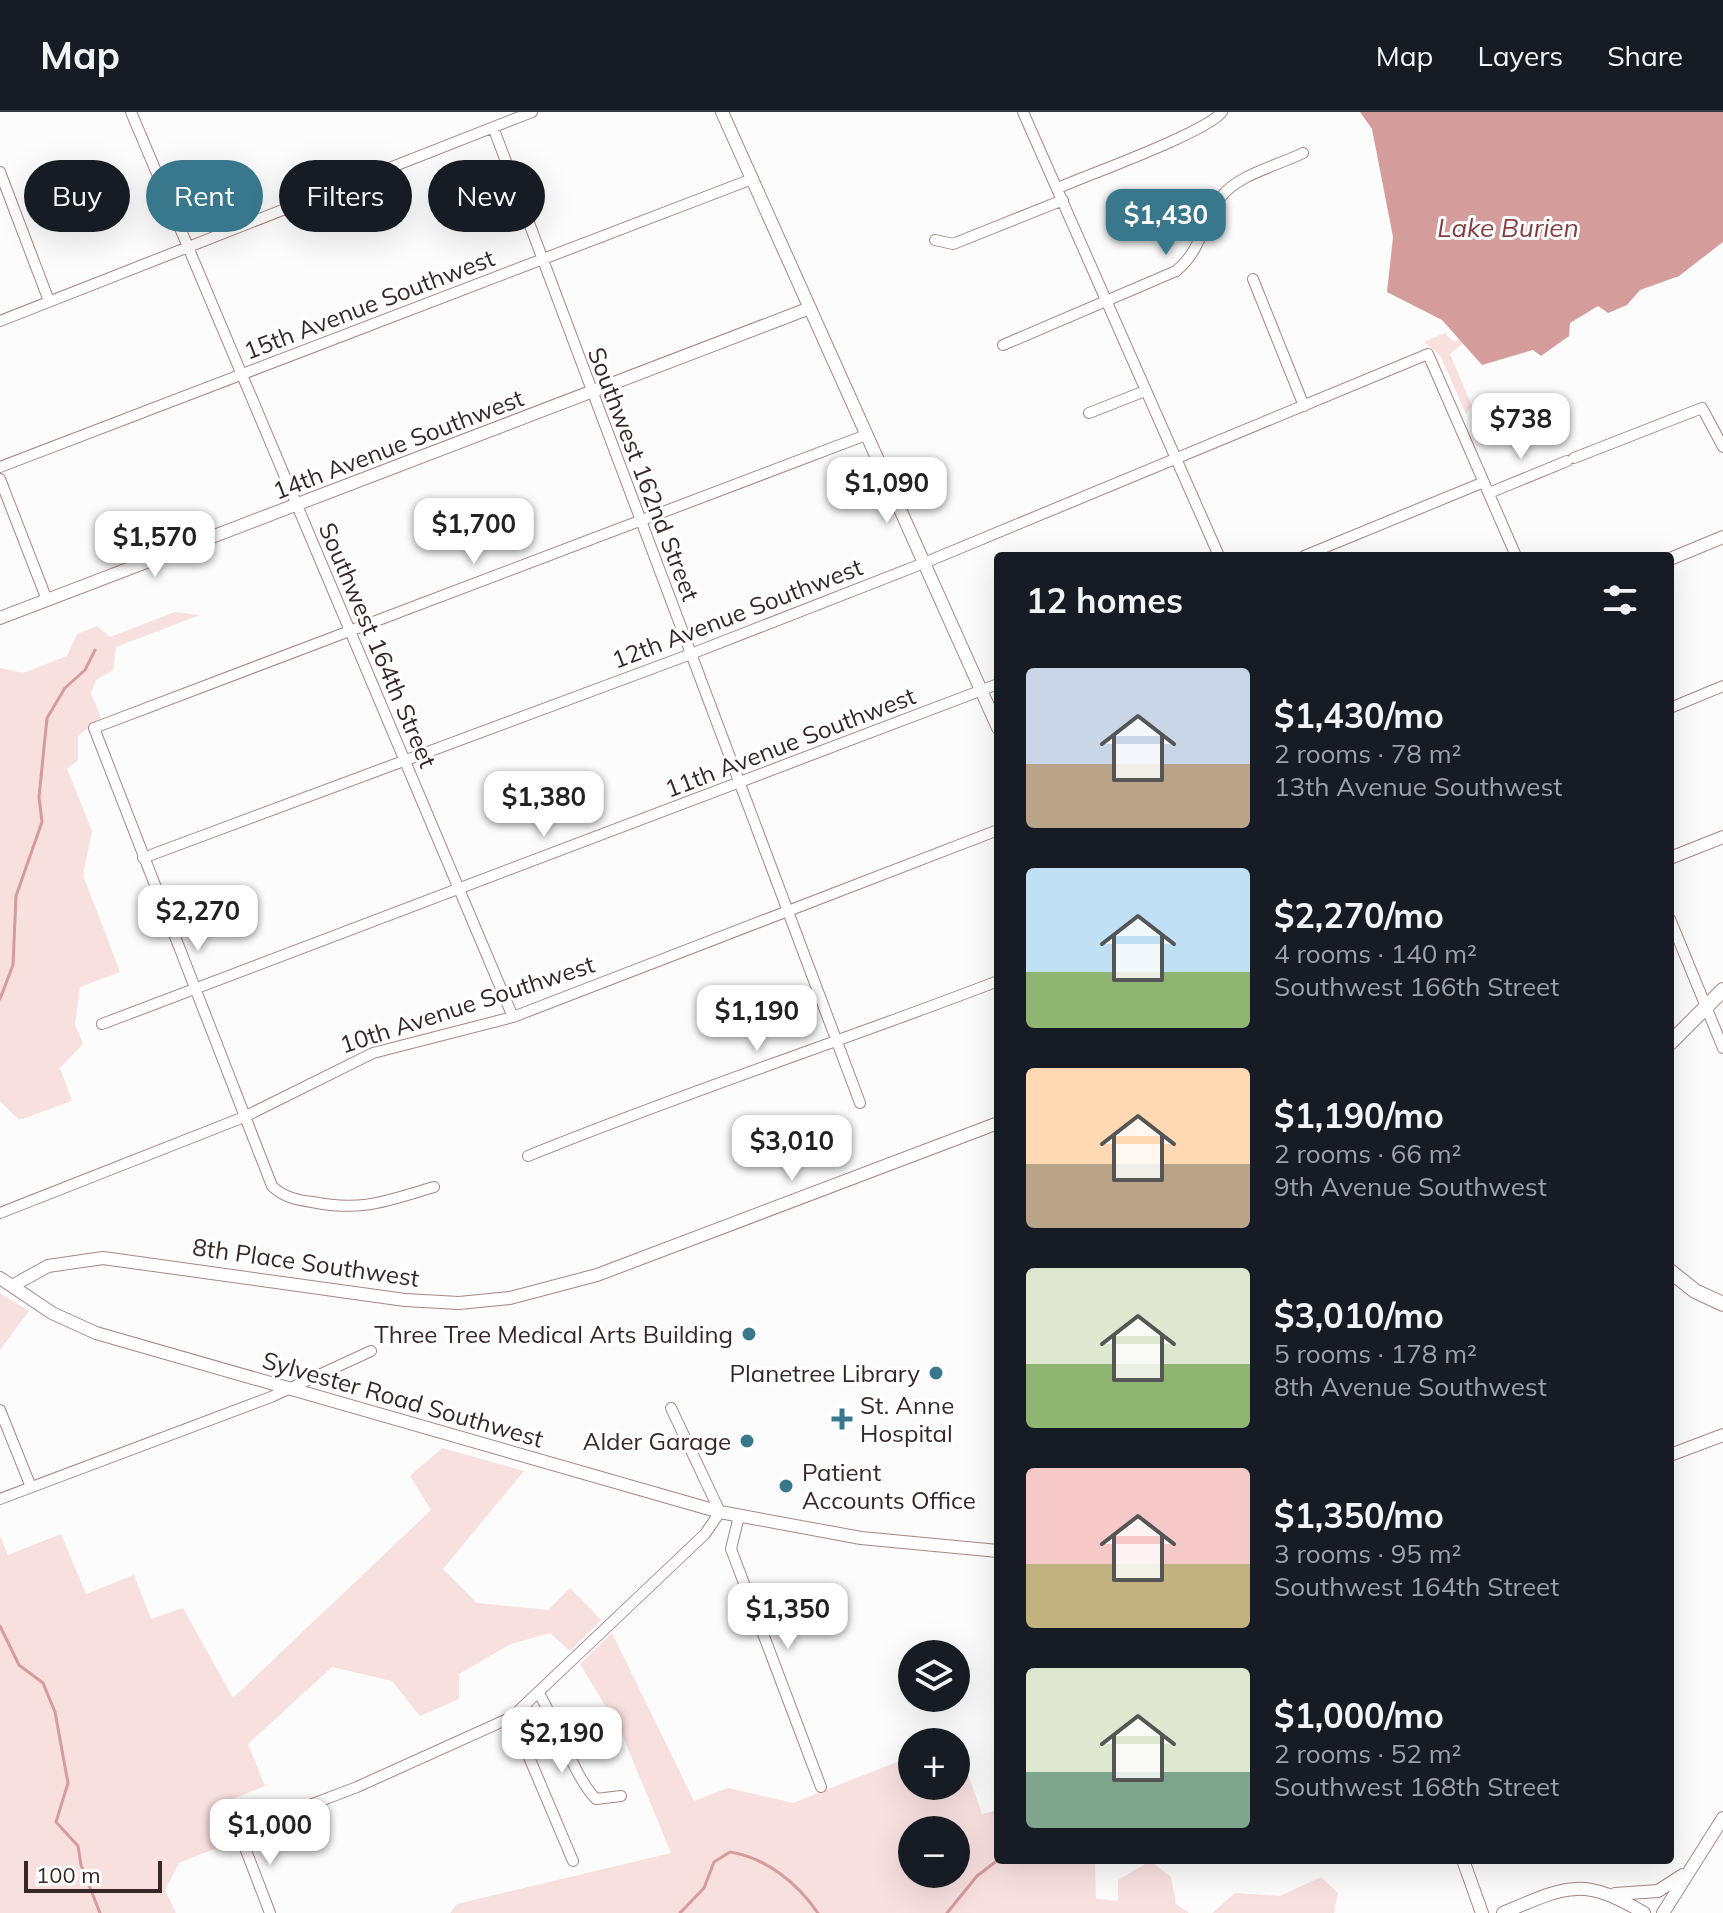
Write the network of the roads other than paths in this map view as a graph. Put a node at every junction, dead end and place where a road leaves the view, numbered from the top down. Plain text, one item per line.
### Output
1 (131, 112) edge
2 (532, 112) edge
3 (722, 112) edge
4 (1024, 112) edge
5 (1222, 112) edge
6 (493, 127) junction
7 (1303, 153) dead end
8 (0, 172) edge
9 (752, 179) junction
10 (1058, 188) junction
11 (1063, 200) junction
12 (935, 240) dead end
13 (186, 247) junction
14 (541, 260) junction
15 (1253, 279) dead end
16 (49, 301) junction
17 (1106, 301) junction
18 (810, 308) junction
19 (0, 321) edge
20 (1003, 345) dead end
21 (240, 375) junction
22 (1145, 391) junction
23 (591, 393) junction
24 (1304, 406) junction
25 (1089, 413) dead end
26 (866, 435) junction
27 (1723, 447) edge
28 (1175, 458) junction
29 (0, 467) edge
30 (0, 479) edge
31 (1484, 482) junction
32 (1489, 493) junction
33 (297, 506) junction
34 (640, 520) junction
35 (1723, 537) edge
36 (1217, 552) edge
37 (1314, 552) edge
38 (1514, 552) edge
39 (1674, 557) edge
40 (924, 563) junction
41 (47, 600) junction
42 (0, 618) edge
43 (351, 632) junction
44 (691, 654) junction
45 (994, 686) edge
46 (1723, 686) edge
47 (982, 690) junction
48 (1674, 706) edge
49 (994, 718) edge
50 (404, 759) junction
51 (739, 784) junction
52 (994, 832) edge
53 (1723, 837) edge
54 (1674, 856) edge
55 (143, 858) junction
56 (461, 889) junction
57 (787, 913) junction
58 (1674, 929) edge
59 (994, 983) edge
60 (193, 988) junction
61 (1723, 990) edge
62 (1705, 1007) junction
63 (513, 1017) junction
64 (102, 1024) dead end
65 (1674, 1039) edge
66 (836, 1043) junction
67 (1723, 1048) edge
68 (860, 1103) dead end
69 (244, 1117) junction
70 (994, 1125) edge
71 (528, 1156) dead end
72 (434, 1187) dead end
73 (0, 1213) edge
74 (1674, 1275) edge
75 (6, 1282) edge
76 (1723, 1304) edge
77 (371, 1351) dead end
78 (287, 1389) junction
79 (671, 1408) dead end
80 (0, 1410) edge
81 (1723, 1435) edge
82 (1674, 1453) edge
83 (31, 1487) junction
84 (0, 1499) edge
85 (720, 1512) junction
86 (739, 1516) junction
87 (994, 1551) edge
88 (538, 1692) junction
89 (512, 1717) junction
90 (821, 1787) dead end
91 (621, 1796) dead end
92 (1723, 1818) edge
93 (573, 1861) dead end
94 (1464, 1864) edge
95 (1692, 1868) junction
96 (1474, 1890) junction
97 (1611, 1893) junction
98 (270, 1913) edge
99 (1474, 1913) edge
100 (1482, 1913) edge
101 (1489, 1913) edge
102 (1503, 1913) edge
103 (1644, 1913) edge
104 (1663, 1913) edge

1 - 13 street, Southwest 164th Street
2 - 6 street
3 - 9 street
4 - 10 street
5 - 10 street
6 - 13 street
6 - 14 street, Southwest 162nd Street
7 - 17 street
8 - 16 street
9 - 14 street, 15th Avenue Southwest
9 - 18 street
10 - 11 street
11 - 12 street
11 - 17 street
13 - 16 street
13 - 21 street, Southwest 164th Street
14 - 21 street, 15th Avenue Southwest
14 - 23 street, Southwest 162nd Street
15 - 24 street
16 - 19 street
17 - 20 street
17 - 22 street
18 - 23 street, 14th Avenue Southwest
18 - 26 street
21 - 29 street, 15th Avenue Southwest
21 - 33 street, Southwest 164th Street
22 - 25 street
22 - 28 street
23 - 33 street, 14th Avenue Southwest
23 - 34 street, Southwest 162nd Street
24 - 28 street, 12th Avenue Southwest
24 - 31 street, 12th Avenue Southwest
26 - 34 street
26 - 40 street
27 - 32 street
28 - 36 street
28 - 40 street, 12th Avenue Southwest
30 - 41 street
31 - 32 street
31 - 37 street
32 - 38 street
33 - 41 street, 14th Avenue Southwest
33 - 43 street, Southwest 164th Street
34 - 43 street
34 - 44 street, Southwest 162nd Street
35 - 39 street
40 - 44 street, 12th Avenue Southwest
40 - 47 street
41 - 42 street, 14th Avenue Southwest
43 - 50 street, Southwest 164th Street
43 - 55 street
44 - 50 street, 12th Avenue Southwest
44 - 51 street, Southwest 162nd Street
45 - 47 street, 11th Avenue Southwest
46 - 48 street
47 - 49 street
47 - 51 street, 11th Avenue Southwest
50 - 55 street, 12th Avenue Southwest
50 - 56 street, Southwest 164th Street
51 - 56 street, 11th Avenue Southwest
51 - 57 street, Southwest 162nd Street
52 - 57 street, 10th Avenue Southwest
53 - 54 street
55 - 60 street
56 - 60 street, 11th Avenue Southwest
56 - 63 street, Southwest 164th Street
57 - 63 street, 10th Avenue Southwest
57 - 66 street, Southwest 162nd Street
58 - 62 street
59 - 66 street
60 - 64 street, 11th Avenue Southwest
60 - 69 street
61 - 62 main road
62 - 65 main road
62 - 67 street
63 - 69 street, 10th Avenue Southwest
66 - 68 street, Southwest 162nd Street
66 - 71 street
69 - 72 street
69 - 73 street, 10th Avenue Southwest
70 - 75 street, 8th Place Southwest
74 - 76 main road
75 - 78 street, Sylvester Road Southwest
77 - 78 street
78 - 83 street
78 - 85 street, Sylvester Road Southwest
79 - 85 street
80 - 83 street
81 - 82 street
83 - 84 street
85 - 86 street, Sylvester Road Southwest
85 - 88 street
86 - 87 street, Sylvester Road Southwest
86 - 90 street
88 - 89 street
88 - 91 street
89 - 93 street
89 - 98 street
92 - 95 street
94 - 96 street
95 - 97 street
95 - 104 street
96 - 99 street
96 - 100 street
96 - 101 street
97 - 102 street
97 - 103 street

